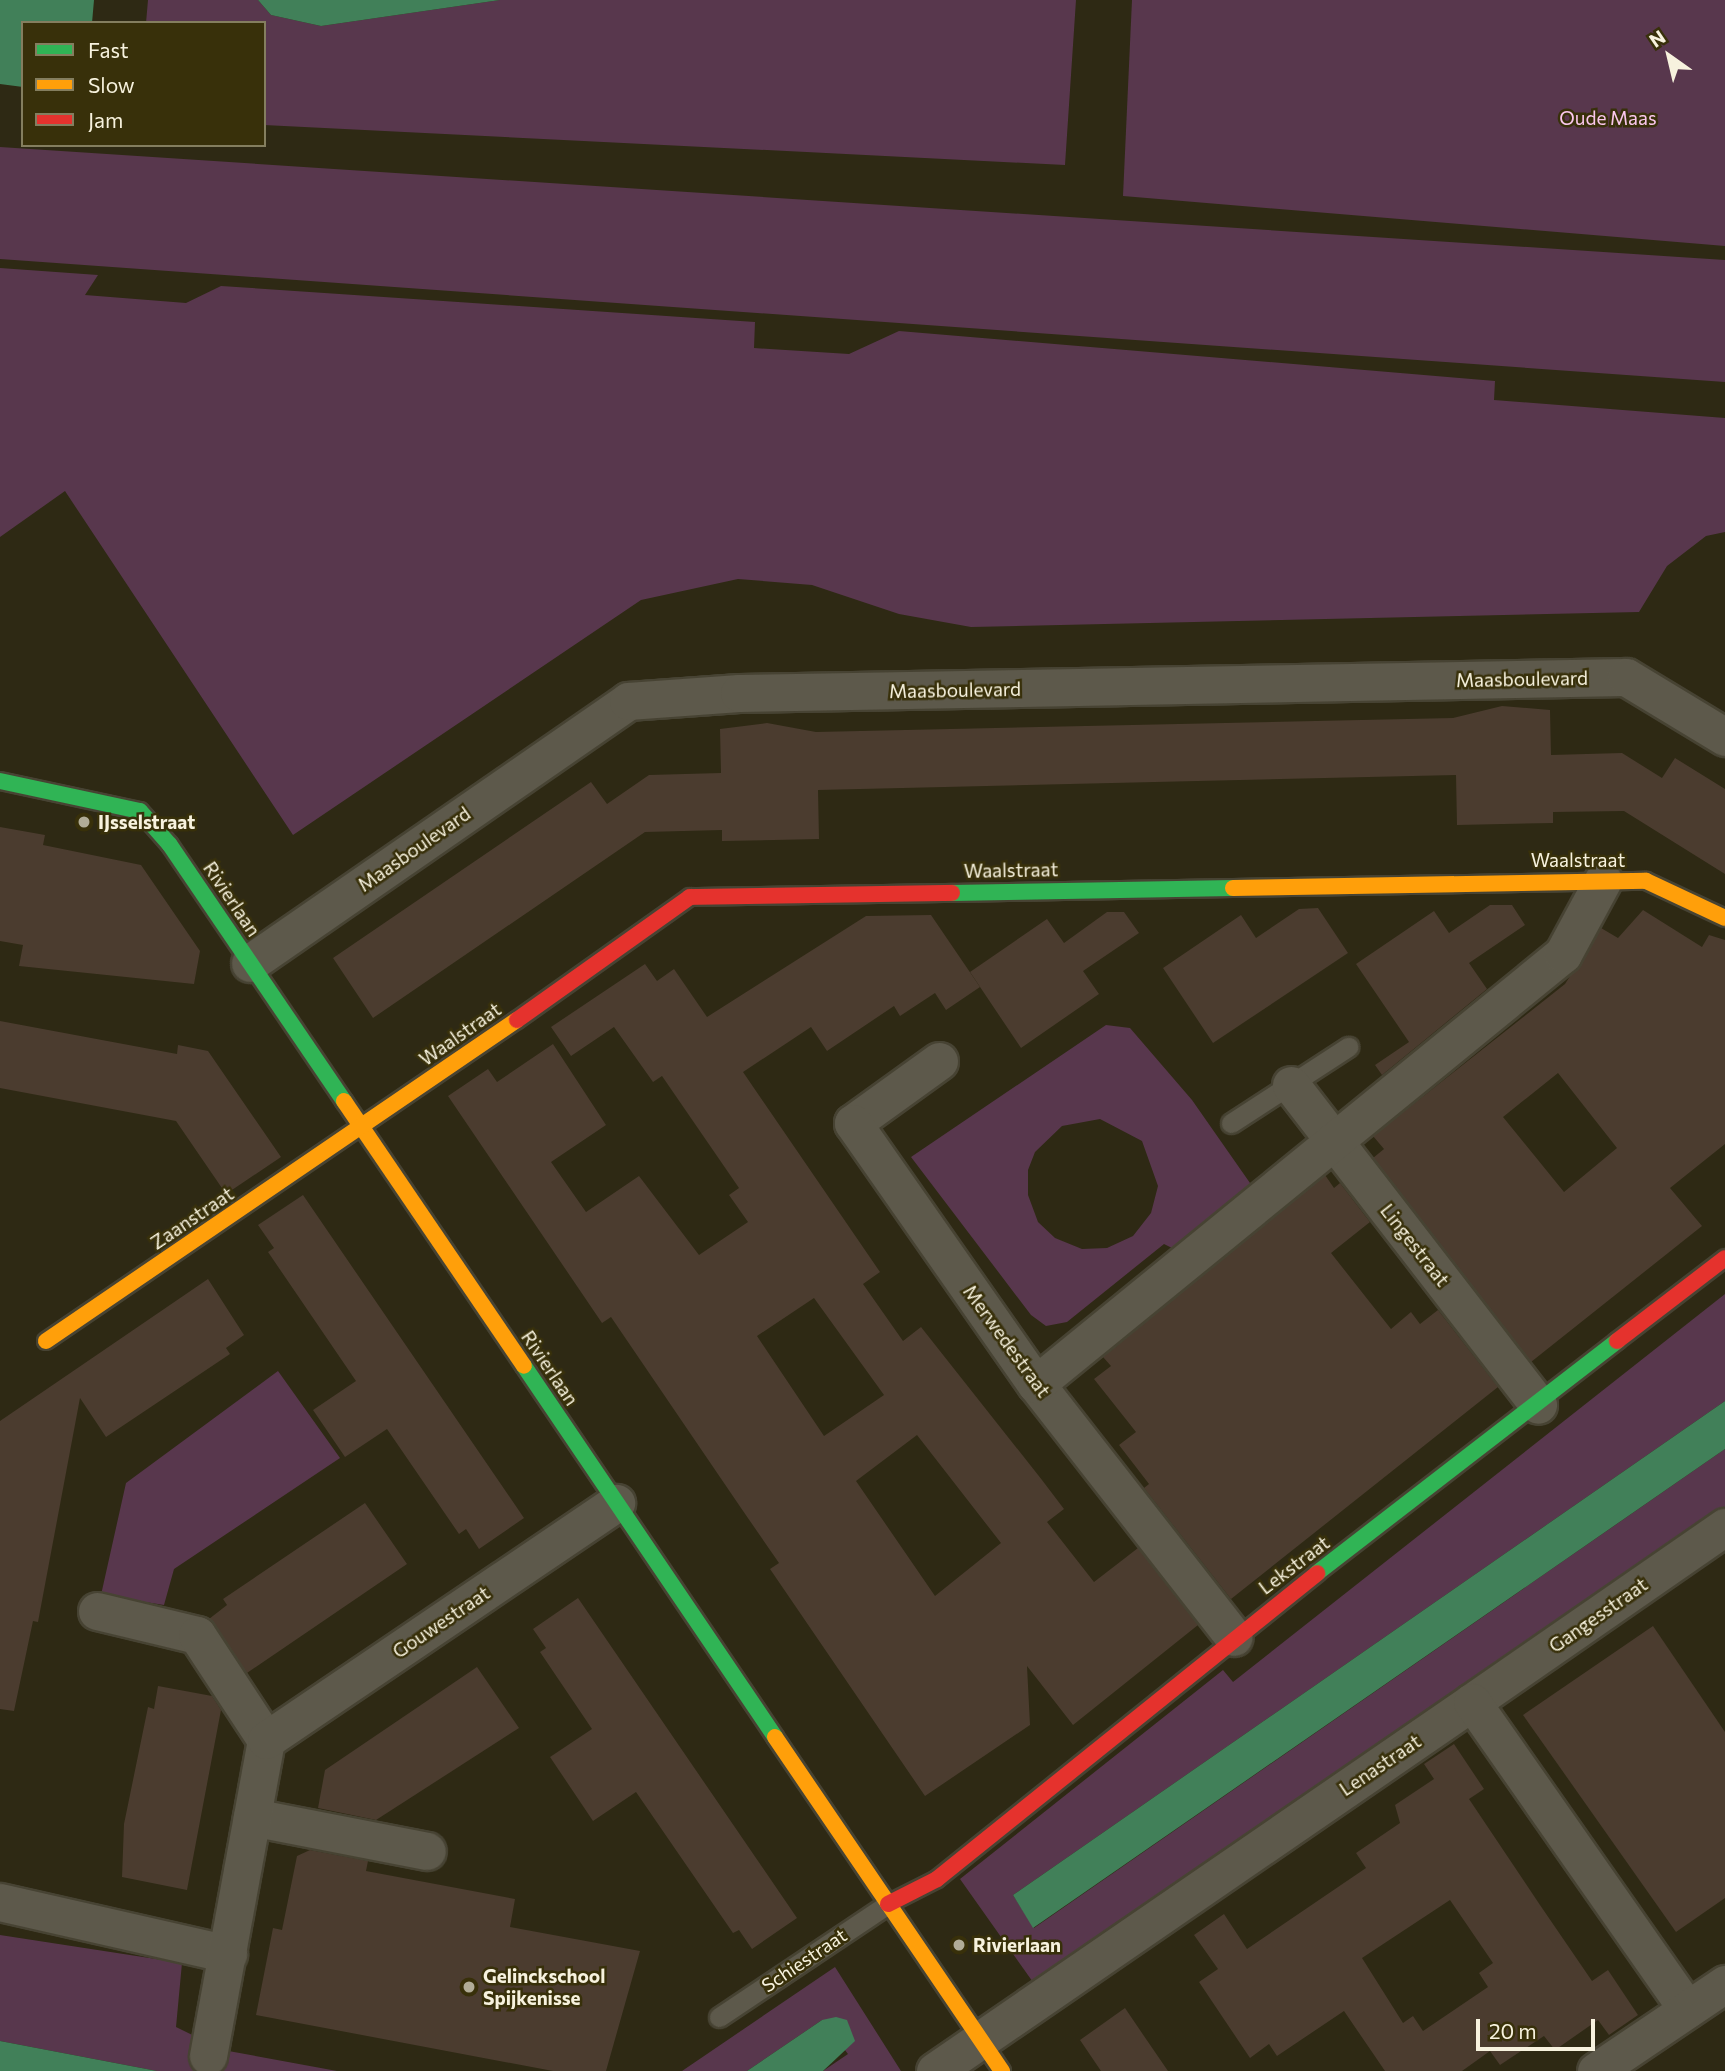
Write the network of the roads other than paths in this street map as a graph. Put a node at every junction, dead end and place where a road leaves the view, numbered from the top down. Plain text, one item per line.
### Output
1 (1725, 737) edge
2 (0, 781) edge
3 (1603, 880) junction
4 (1725, 918) edge
5 (250, 963) junction
6 (1348, 1047) dead end
7 (939, 1061) dead end
8 (1291, 1085) junction
9 (1231, 1123) dead end
10 (362, 1129) junction
11 (1333, 1138) junction
12 (1725, 1258) edge
13 (46, 1342) dead end
14 (1036, 1384) junction
15 (1538, 1405) junction
16 (616, 1503) junction
17 (1725, 1527) edge
18 (97, 1611) dead end
19 (1234, 1637) junction
20 (1472, 1702) junction
21 (266, 1741) junction
22 (252, 1817) junction
23 (427, 1851) dead end
24 (0, 1902) edge
25 (888, 1904) junction
26 (228, 1954) junction
27 (1725, 1984) edge
28 (1687, 2009) junction
29 (719, 2017) dead end
30 (981, 2041) junction
31 (208, 2056) dead end
32 (934, 2071) edge
33 (1002, 2071) edge
34 (1595, 2071) edge

1 - 5 street, Maasboulevard
2 - 5 street, Rivierlaan
3 - 4 street, Waalstraat
3 - 10 street, Waalstraat
3 - 11 street
5 - 10 street, Rivierlaan
6 - 8 lane
7 - 14 street, Merwedestraat
8 - 9 lane
8 - 11 street, Lingestraat
10 - 13 street, Zaanstraat
10 - 16 street, Rivierlaan
11 - 14 street
11 - 15 street, Lingestraat
12 - 15 street, Lekstraat
14 - 19 street, Merwedestraat
15 - 19 street, Lekstraat
16 - 21 street, Gouwestraat
16 - 25 street, Rivierlaan
17 - 20 street, Gangesstraat
18 - 21 street
19 - 25 street, Lekstraat
20 - 28 street
20 - 30 street, Lenastraat
21 - 22 street
22 - 23 street
22 - 26 street
24 - 26 street
25 - 29 lane, Schiestraat
25 - 30 street, Rivierlaan
26 - 31 street
27 - 28 street
28 - 34 street
30 - 32 street, Lenastraat
30 - 33 street, Rivierlaan

